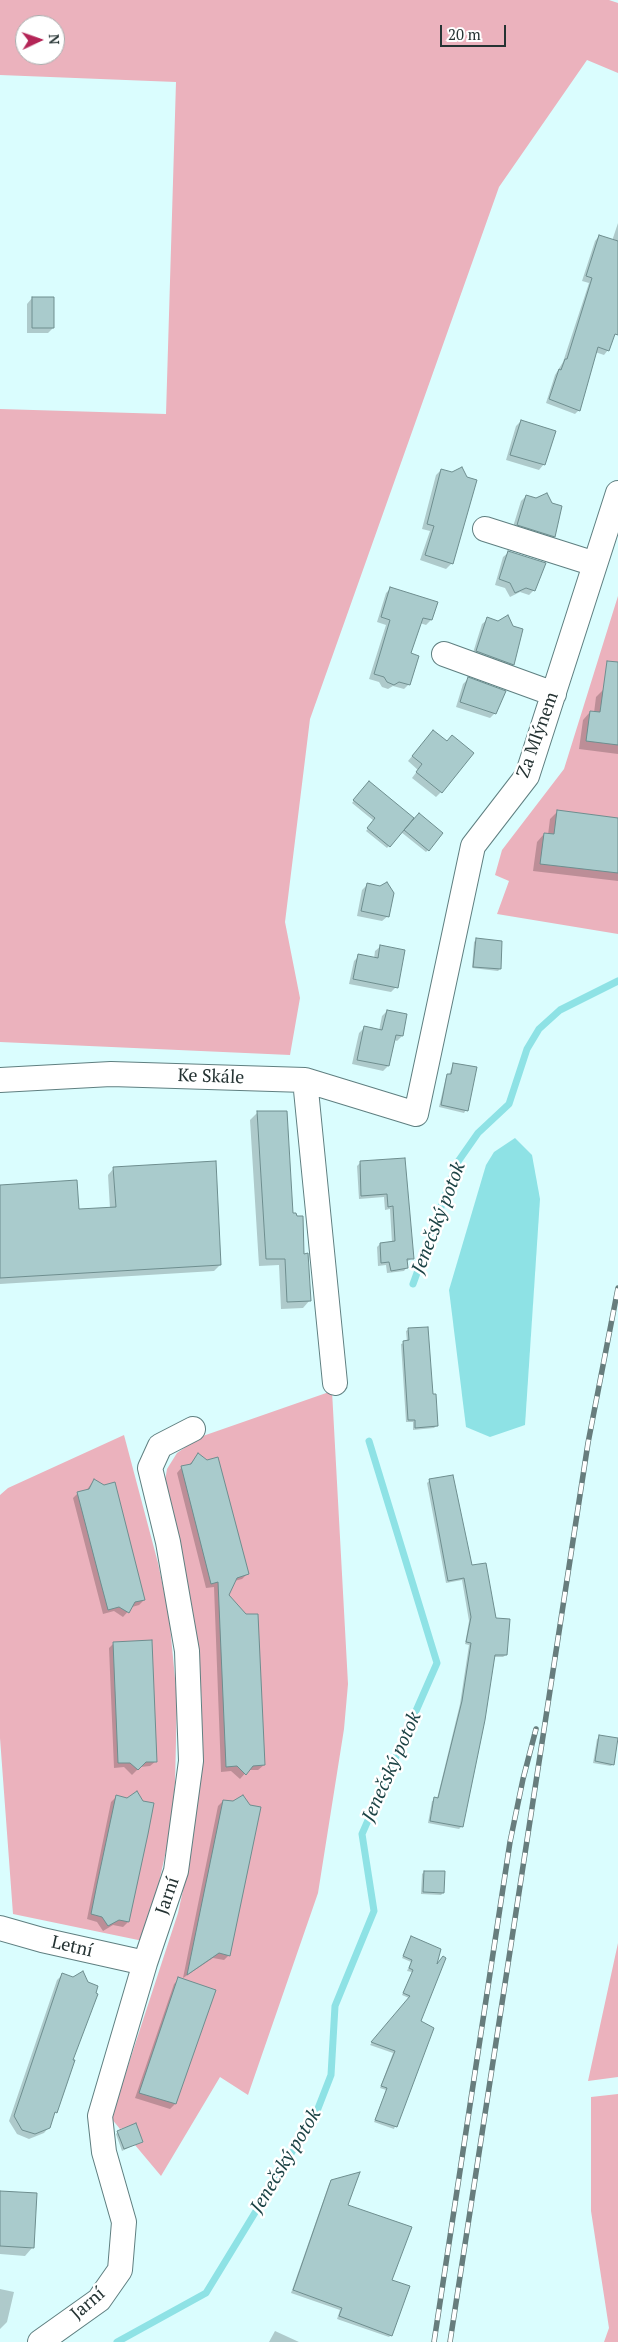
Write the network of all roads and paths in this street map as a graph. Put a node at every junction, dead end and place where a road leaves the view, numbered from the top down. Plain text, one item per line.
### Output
1 (618, 493) edge
2 (485, 529) dead end
3 (595, 564) junction
4 (444, 654) dead end
5 (554, 694) junction
6 (0, 1080) edge
7 (305, 1080) junction
8 (416, 1114) joint
9 (335, 1383) dead end
10 (193, 1429) dead end
11 (0, 1928) edge
12 (145, 1963) junction
13 (40, 2342) edge

1 - 3 street, Za Mlýnem
2 - 3 street
3 - 5 street, Za Mlýnem
4 - 5 street
5 - 8 street, Za Mlýnem
6 - 7 street, Ke Skále
7 - 8 street, Ke Skále
7 - 9 street
10 - 12 street, Jarní
11 - 12 street, Letní
12 - 13 street, Jarní

